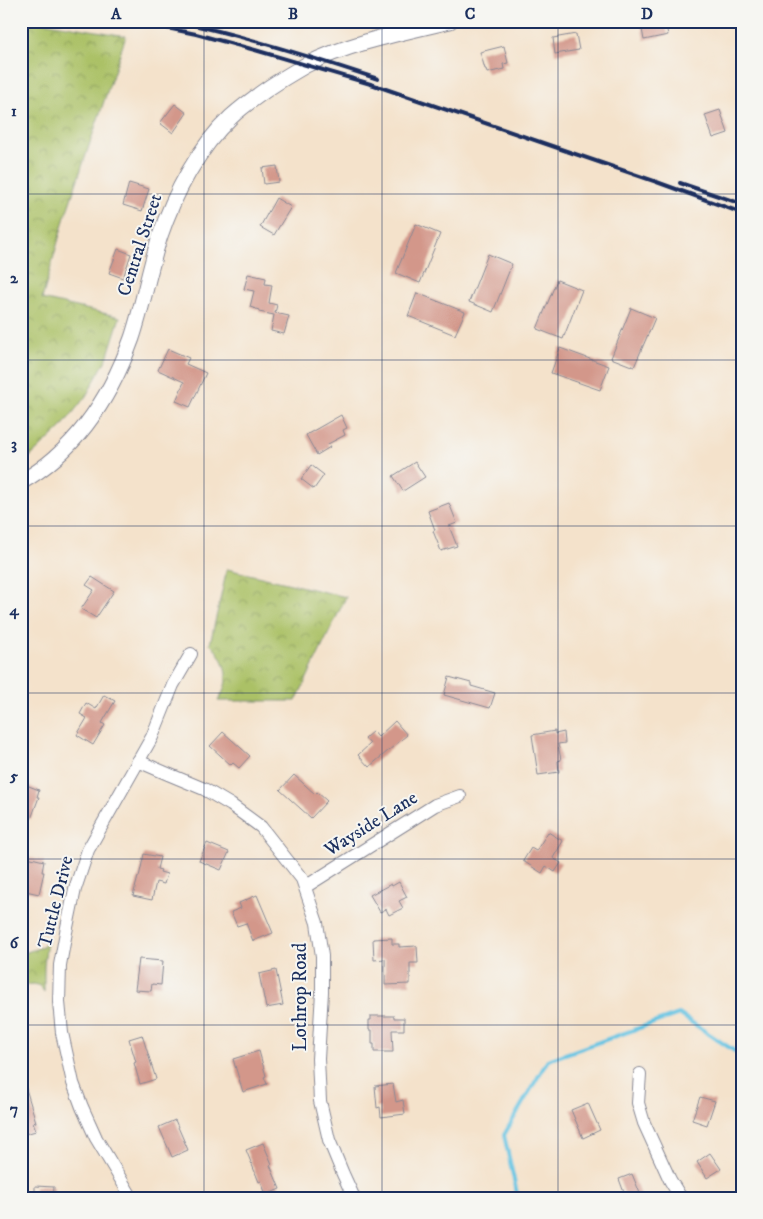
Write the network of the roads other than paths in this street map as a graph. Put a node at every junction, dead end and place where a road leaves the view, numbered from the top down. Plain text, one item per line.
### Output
1 (450, 21) edge
2 (417, 25) edge
3 (21, 482) edge
4 (190, 654) dead end
5 (138, 761) junction
6 (460, 796) dead end
7 (305, 887) junction
8 (640, 1074) dead end
9 (132, 1198) edge
10 (354, 1198) edge
11 (681, 1198) edge

1 - 2 street, Central Street
2 - 3 street, Central Street
4 - 5 street, Tuttle Drive
5 - 7 street, Lothrop Road
5 - 9 street, Tuttle Drive
6 - 7 street, Wayside Lane
7 - 10 street, Lothrop Road
8 - 11 street

